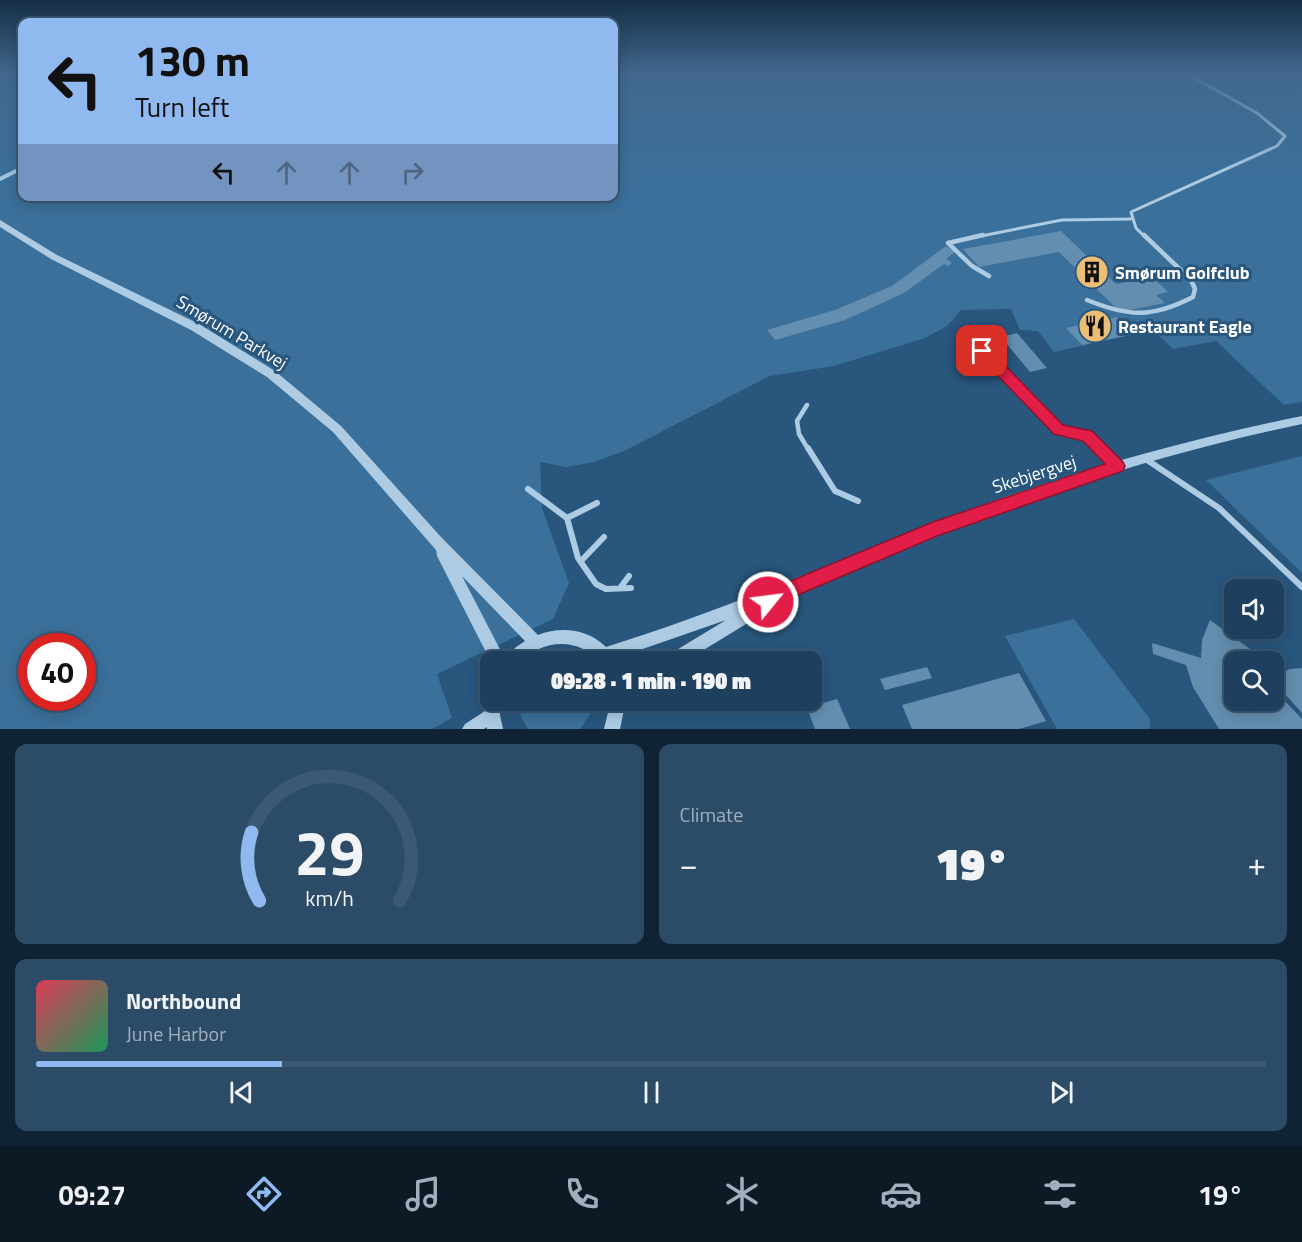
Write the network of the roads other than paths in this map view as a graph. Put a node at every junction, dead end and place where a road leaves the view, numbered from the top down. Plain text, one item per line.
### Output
1 (1249, 109) edge
2 (1131, 219) junction
3 (0, 223) edge
4 (989, 276) dead end
5 (1087, 300) dead end
6 (982, 351) dead end
7 (807, 405) dead end
8 (1302, 420) edge
9 (1146, 459) junction
10 (1118, 466) junction
11 (528, 489) dead end
12 (858, 501) dead end
13 (597, 503) dead end
14 (567, 518) junction
15 (603, 537) dead end
16 (436, 541) junction
17 (581, 561) junction
18 (629, 576) dead end
19 (1302, 587) edge
20 (620, 588) junction
21 (632, 588) dead end
22 (787, 591) junction
23 (535, 642) junction
24 (493, 651) edge
25 (524, 651) edge
26 (599, 651) edge
27 (626, 651) edge
28 (688, 651) edge
29 (616, 711) edge
30 (494, 715) edge
31 (470, 729) edge
32 (612, 729) edge

1 - 2 lane
2 - 4 lane
2 - 5 lane
3 - 16 street, Smørum Parkvej
6 - 10 lane
7 - 12 lane
8 - 9 street, Skebjergvej
9 - 10 street, Skebjergvej
9 - 19 lane
10 - 22 street, Skebjergvej
11 - 14 lane
13 - 14 lane
14 - 17 lane
15 - 17 lane
16 - 23 street, Smørum Parkvej
16 - 24 street, Smørum Parkvej
17 - 20 lane
18 - 20 lane
20 - 21 lane
22 - 27 street, Skebjergvej
22 - 28 street, Skebjergvej
23 - 25 street
23 - 26 street
29 - 32 street
30 - 31 street

